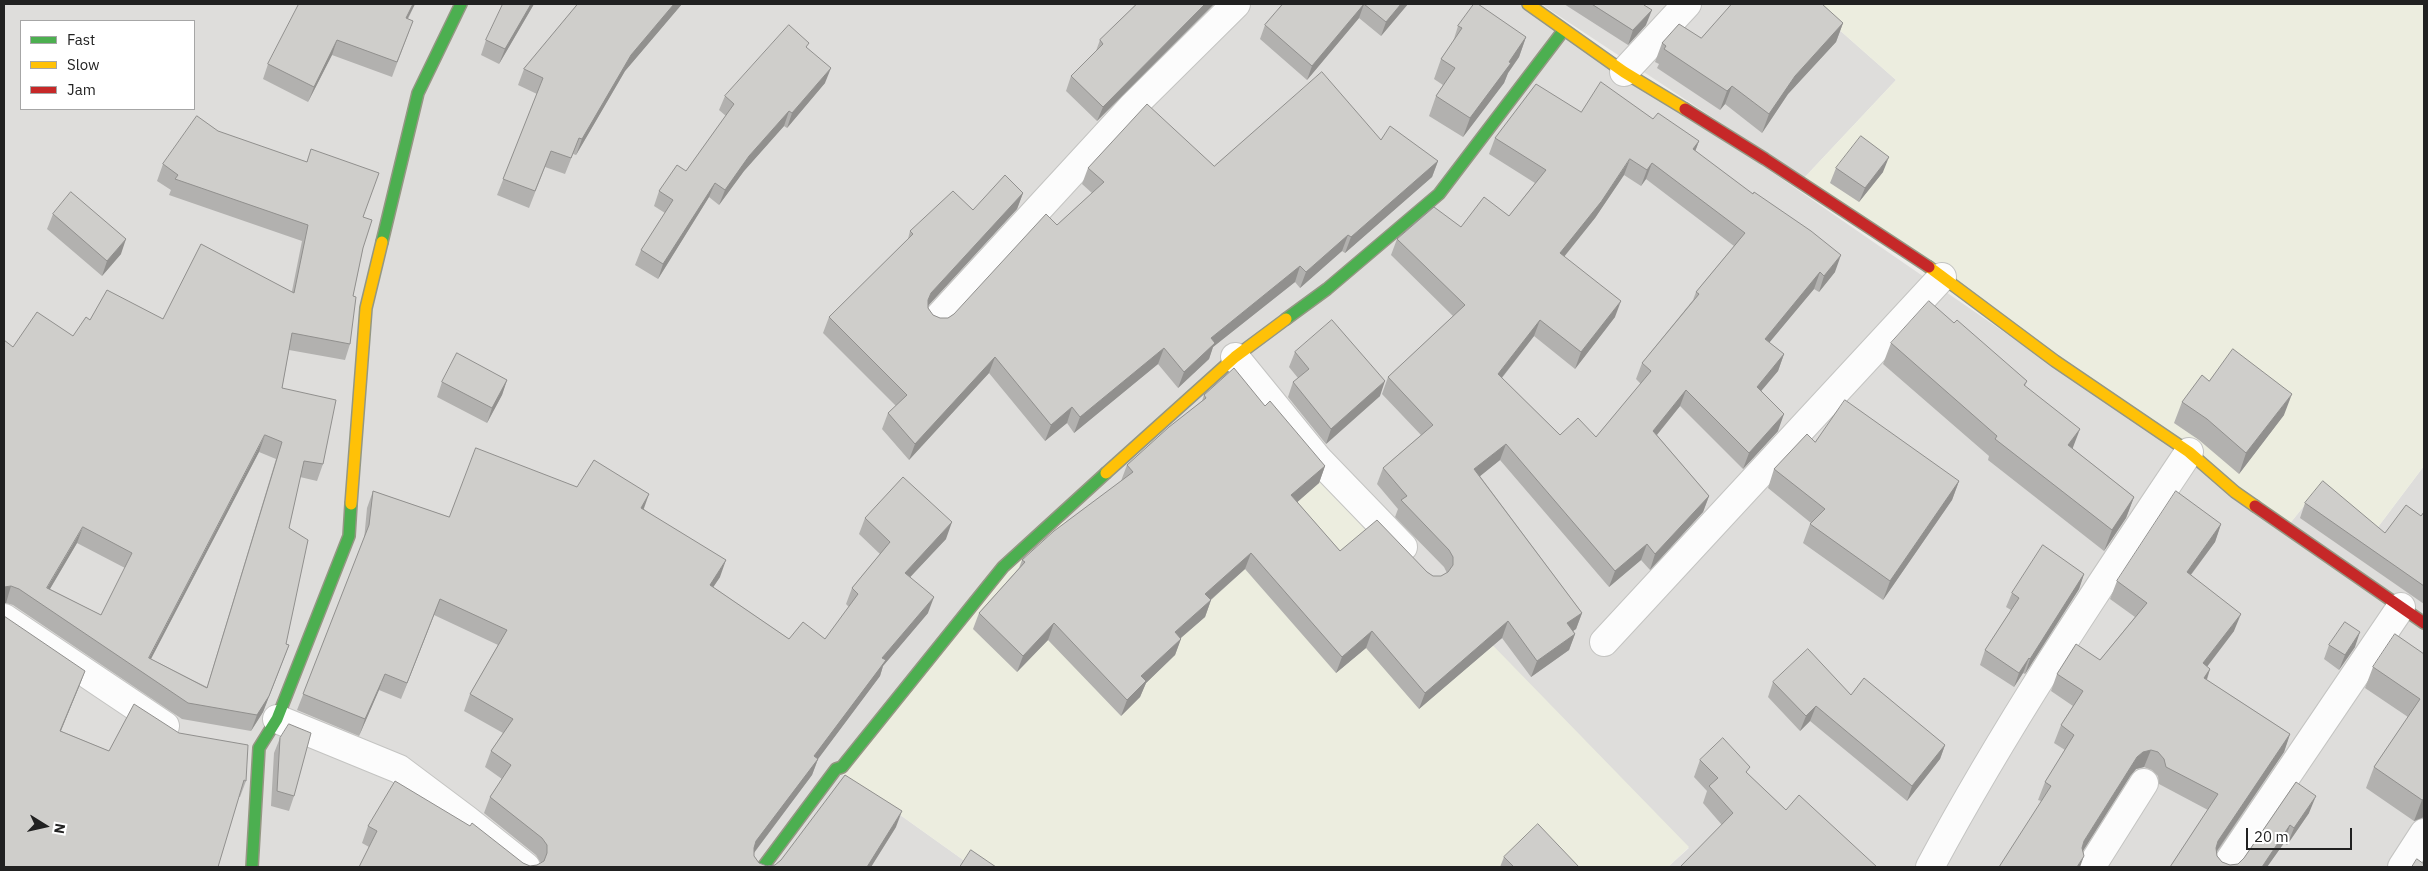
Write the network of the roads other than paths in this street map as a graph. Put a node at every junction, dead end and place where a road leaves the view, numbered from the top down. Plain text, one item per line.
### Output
1 (461, 4) edge
2 (1236, 4) edge
3 (1528, 4) edge
4 (1686, 4) edge
5 (1563, 31) junction
6 (1624, 72) junction
7 (1942, 276) junction
8 (937, 319) edge
9 (1235, 357) junction
10 (2189, 452) junction
11 (1418, 563) edge
12 (2400, 607) junction
13 (4, 618) edge
14 (2424, 623) edge
15 (1604, 642) dead end
16 (277, 718) junction
17 (186, 735) edge
18 (231, 743) edge
19 (259, 748) junction
20 (2144, 783) dead end
21 (2424, 833) edge
22 (254, 866) edge
23 (526, 867) edge
24 (764, 867) edge
25 (1930, 867) edge
26 (2091, 867) edge
27 (2225, 867) edge
28 (2402, 867) edge

1 - 16 street
2 - 8 street
3 - 5 street
4 - 6 street
5 - 6 street
5 - 9 street
6 - 7 street
7 - 10 street
7 - 15 street
9 - 11 street
9 - 24 street
10 - 12 street
10 - 25 street
12 - 14 street
12 - 27 street
13 - 17 street
16 - 19 street
16 - 23 street
18 - 19 street
19 - 22 street
20 - 26 street
21 - 28 street

